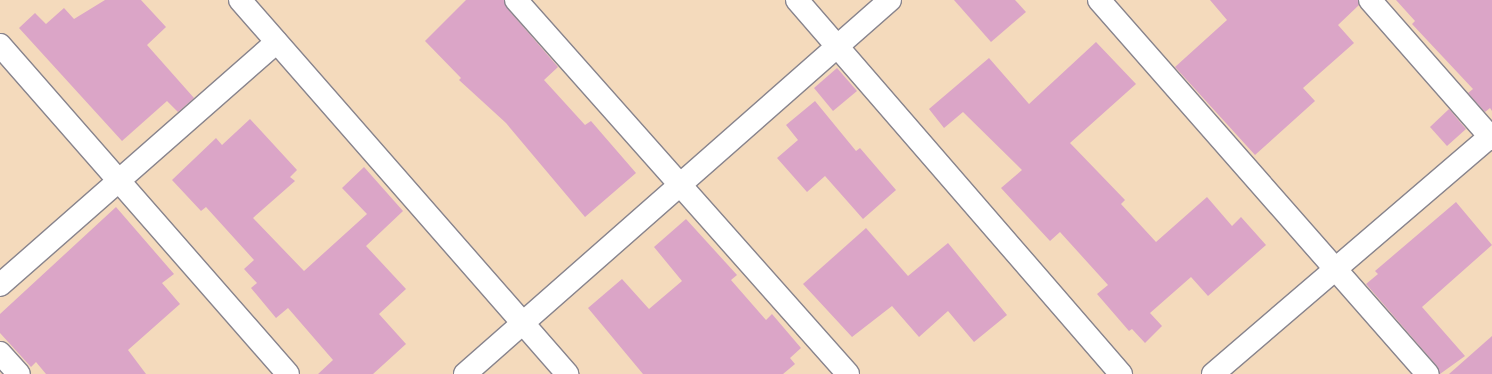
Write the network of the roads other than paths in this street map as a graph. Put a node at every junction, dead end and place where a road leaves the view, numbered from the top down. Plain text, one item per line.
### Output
1 (240, 0) edge
2 (516, 0) edge
3 (797, 0) edge
4 (890, 0) edge
5 (1099, 0) edge
6 (1370, 0) edge
7 (277, 42) junction
8 (0, 45) edge
9 (838, 46) junction
10 (1491, 137) edge
11 (119, 181) junction
12 (680, 185) junction
13 (1335, 269) junction
14 (0, 284) edge
15 (522, 323) junction
16 (0, 353) edge
17 (18, 374) edge
18 (288, 374) edge
19 (465, 374) edge
20 (568, 374) edge
21 (848, 374) edge
22 (1121, 374) edge
23 (1213, 374) edge
24 (1428, 374) edge

1 - 7 street
2 - 12 street
3 - 9 street
4 - 9 street
5 - 13 street
6 - 10 street
7 - 11 street
7 - 15 street
8 - 11 street
9 - 12 street
9 - 22 street
10 - 13 street
11 - 14 street
11 - 18 street
12 - 15 street
12 - 21 street
13 - 23 street
13 - 24 street
15 - 19 street
15 - 20 street
16 - 17 street

